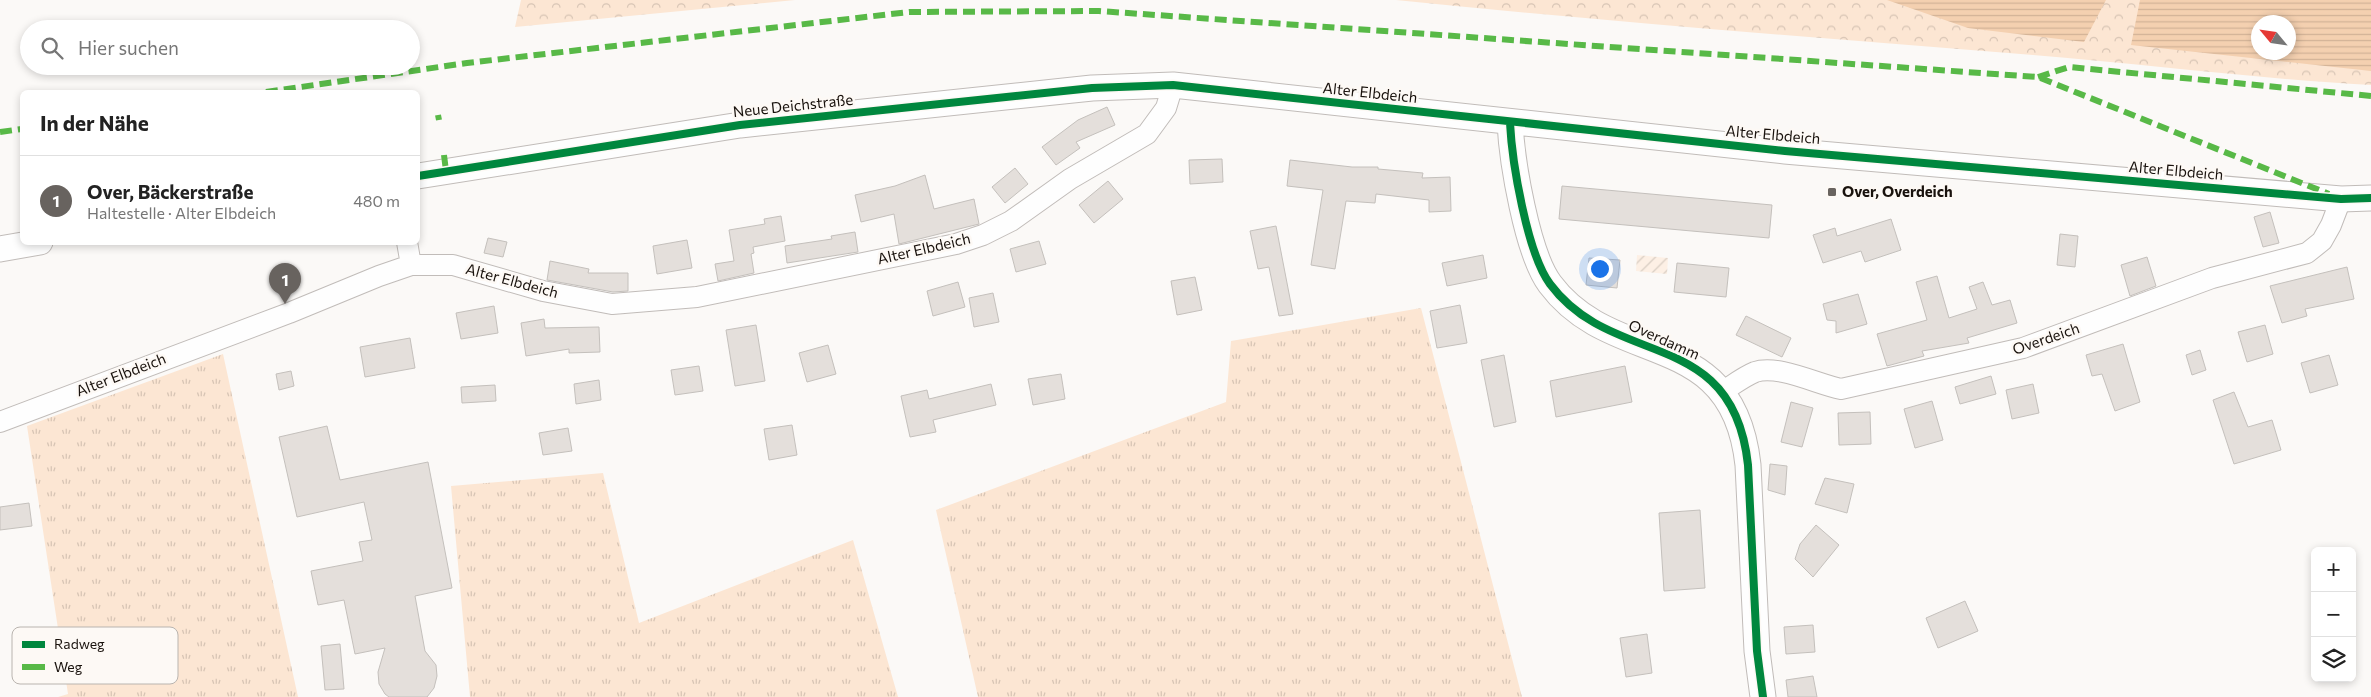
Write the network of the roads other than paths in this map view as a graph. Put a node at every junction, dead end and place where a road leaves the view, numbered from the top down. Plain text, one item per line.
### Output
1 (1173, 85) junction
2 (1510, 123) junction
3 (420, 176) edge
4 (2371, 198) edge
5 (2341, 200) junction
6 (23, 245) edge
7 (407, 245) edge
8 (0, 249) edge
9 (410, 265) junction
10 (1722, 392) junction
11 (0, 422) edge
12 (1763, 697) edge

1 - 2 street, Alter Elbdeich
1 - 3 street, Neue Deichstraße
1 - 9 street, Alter Elbdeich
2 - 5 street, Alter Elbdeich
2 - 10 street, Overdamm
4 - 5 street, Alter Elbdeich
5 - 10 street, Overdeich
6 - 8 street
7 - 9 street
9 - 11 street, Alter Elbdeich
10 - 12 street, Overdamm

